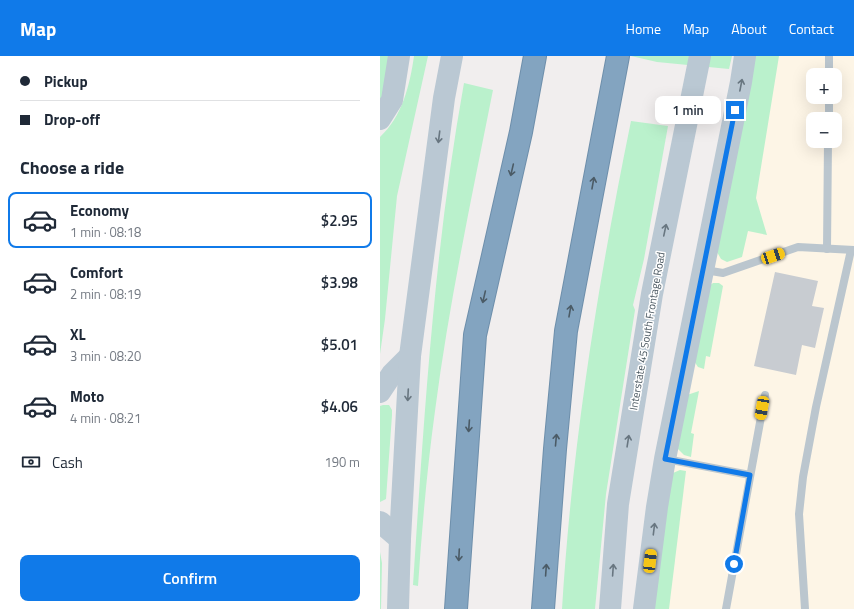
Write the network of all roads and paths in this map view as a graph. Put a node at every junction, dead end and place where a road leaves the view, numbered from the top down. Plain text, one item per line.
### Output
1 (399, 56) edge
2 (452, 56) edge
3 (535, 56) edge
4 (618, 56) edge
5 (700, 56) edge
6 (744, 56) edge
7 (829, 56) edge
8 (829, 68) edge
9 (380, 119) edge
10 (828, 148) edge
11 (827, 249) junction
12 (852, 250) edge
13 (702, 270) junction
14 (410, 356) junction
15 (380, 392) edge
16 (765, 395) dead end
17 (665, 459) junction
18 (750, 475) junction
19 (380, 522) edge
20 (400, 539) junction
21 (398, 609) edge
22 (456, 609) edge
23 (543, 609) edge
24 (610, 609) edge
25 (644, 609) edge
26 (726, 609) edge
27 (805, 609) edge

1 - 9 main road
2 -> 14 main road
3 -> 22 highway
23 -> 4 highway
24 -> 5 main road, Interstate 45 South Frontage Road
13 -> 6 main road
7 - 8 lane
10 - 11 lane
11 - 12 lane
11 - 13 lane
12 - 27 lane
13 - 17 main road
14 - 15 main road
14 -> 20 main road
16 - 18 lane
17 - 18 lane
25 -> 17 main road
18 - 26 lane
19 - 20 main road
20 - 21 main road

